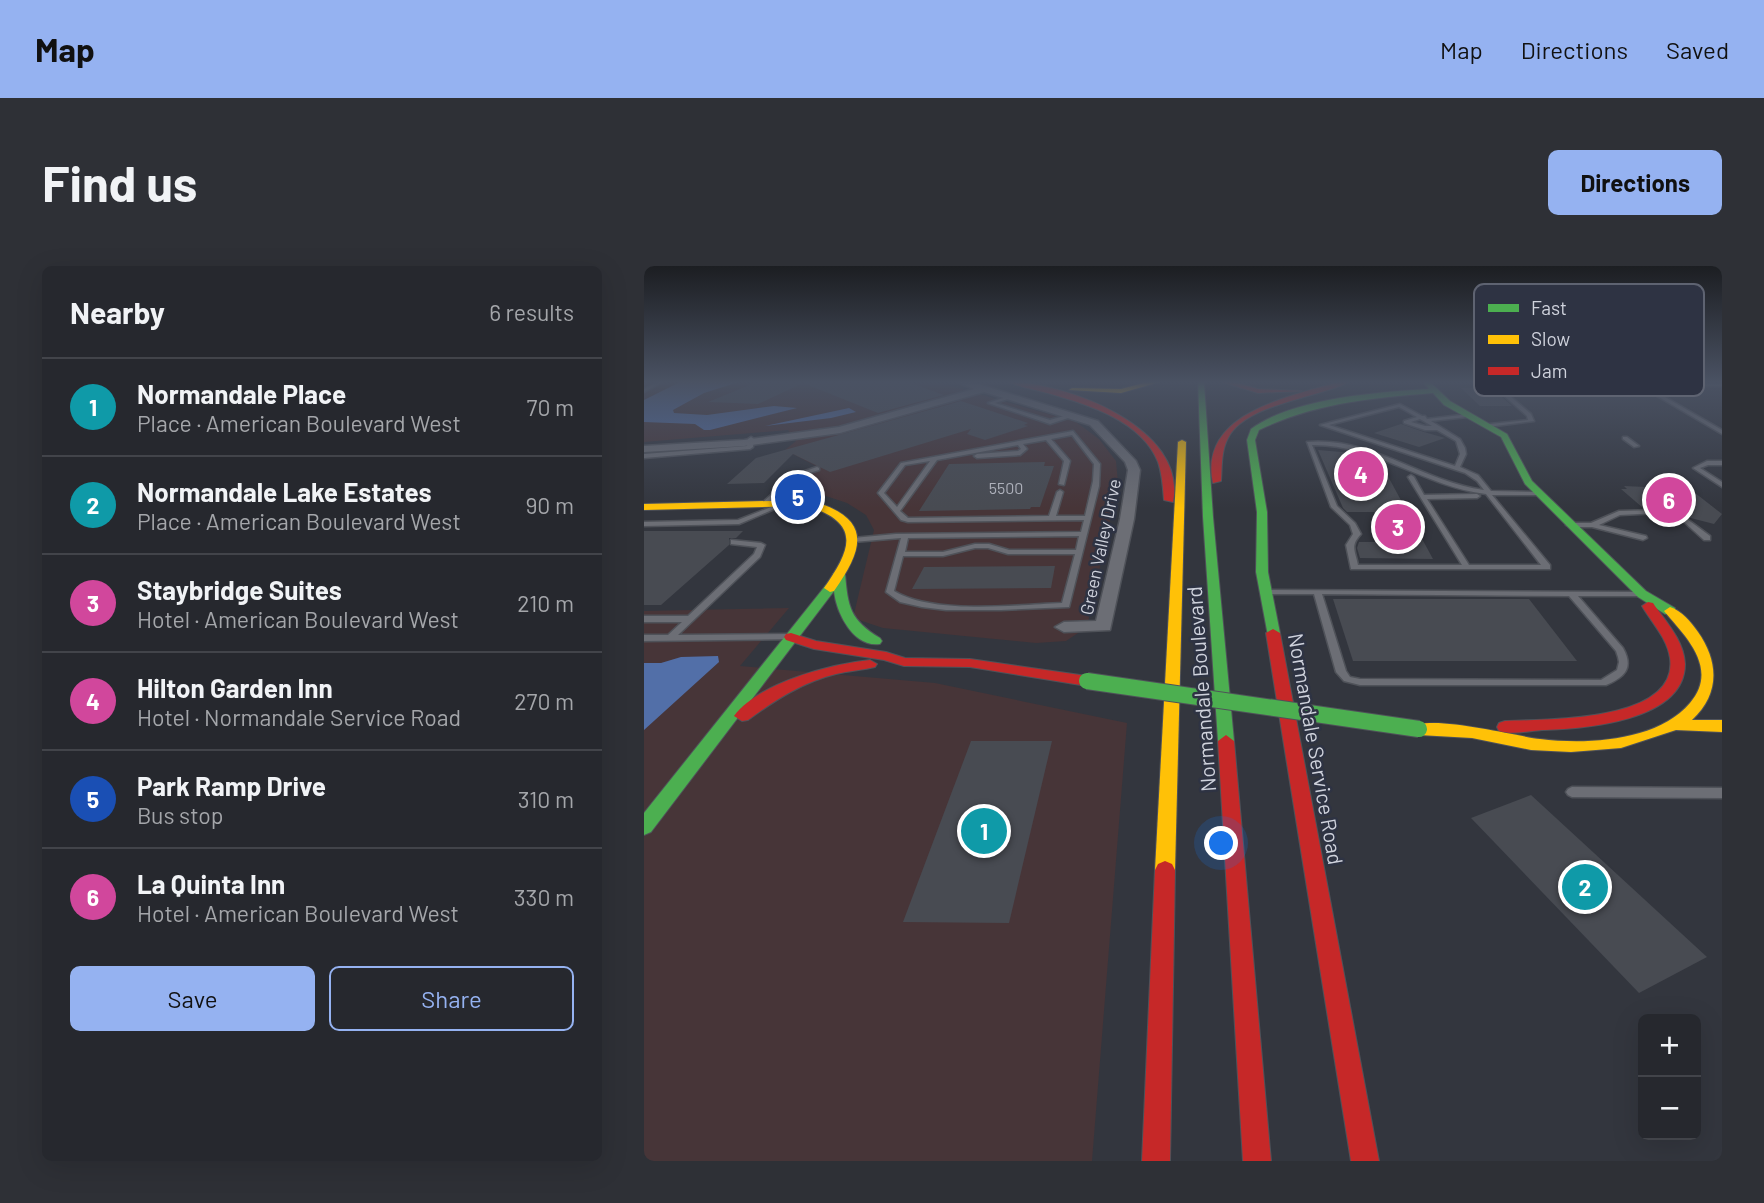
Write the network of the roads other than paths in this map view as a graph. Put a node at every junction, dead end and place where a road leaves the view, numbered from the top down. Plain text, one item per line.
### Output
1 (861, 424) edge
2 (1093, 424) edge
3 (1126, 424) edge
4 (1183, 424) dead end
5 (1203, 424) edge
6 (1239, 424) edge
7 (1264, 424) edge
8 (1329, 424) edge
9 (1412, 424) edge
10 (1434, 424) edge
11 (1485, 424) edge
12 (1508, 424) edge
13 (1490, 426) junction
14 (1442, 428) junction
15 (1047, 437) junction
16 (1625, 438) dead end
17 (751, 440) junction
18 (1019, 442) junction
19 (1636, 446) dead end
20 (644, 447) edge
21 (644, 456) edge
22 (946, 456) junction
23 (935, 458) junction
24 (1722, 463) edge
25 (817, 468) dead end
26 (1456, 468) junction
27 (1408, 472) junction
28 (1722, 485) edge
29 (1538, 493) junction
30 (1490, 495) junction
31 (1422, 497) junction
32 (766, 502) junction
33 (789, 502) junction
34 (644, 507) edge
35 (898, 510) junction
36 (1658, 512) dead end
37 (1052, 518) junction
38 (1087, 518) junction
39 (908, 520) junction
40 (1685, 520) dead end
41 (644, 524) edge
42 (1570, 525) junction
43 (1592, 525) junction
44 (1211, 527) junction
45 (1083, 534) junction
46 (901, 536) junction
47 (1643, 538) dead end
48 (1707, 538) dead end
49 (853, 540) junction
50 (734, 542) dead end
51 (1079, 552) junction
52 (900, 554) junction
53 (1467, 567) junction
54 (839, 574) junction
55 (1177, 574) junction
56 (1317, 592) junction
57 (1266, 593) junction
58 (1572, 594) junction
59 (1642, 594) junction
60 (644, 619) edge
61 (690, 619) junction
62 (1064, 628) dead end
63 (791, 637) junction
64 (644, 638) edge
65 (670, 638) junction
66 (874, 640) junction
67 (904, 662) junction
68 (970, 663) junction
69 (1676, 680) junction
70 (1714, 691) edge
71 (1722, 698) edge
72 (1676, 725) junction
73 (1722, 726) edge
74 (1473, 732) junction
75 (706, 744) junction
76 (1572, 792) dead end
77 (1722, 793) edge
78 (644, 827) edge
79 (1156, 1161) edge
80 (1257, 1161) edge
81 (1365, 1161) edge

1 - 17 street
2 - 62 street, Green Valley Drive
3 - 55 main road
4 - 55 main road, Normandale Boulevard
5 - 44 main road, Normandale Boulevard
6 - 44 main road
7 - 57 main road, Normandale Service Road
8 - 26 lane
9 - 14 lane
10 - 14 lane
11 - 13 main road
12 - 13 lane
13 - 29 main road
14 - 26 lane
15 - 18 lane
15 - 37 lane
15 - 38 lane
16 - 19 lane
17 - 20 street
17 - 21 lane
18 - 22 lane
18 - 22 lane
22 - 23 lane
23 - 35 lane
23 - 35 lane
24 - 28 lane
25 - 32 lane
26 - 30 lane
27 - 30 lane
27 - 31 lane
27 - 53 lane
29 - 30 lane
29 - 42 main road
30 - 31 lane
30 - 53 lane
31 - 53 lane
32 - 33 main road
32 - 34 main road
33 - 41 lane
33 - 49 main road
35 - 39 lane
36 - 43 lane
37 - 38 lane
37 - 39 lane
38 - 45 lane
39 - 46 lane
40 - 48 lane
42 - 43 lane
42 - 59 main road
43 - 47 lane
44 - 80 main road, Normandale Boulevard
45 - 46 lane
45 - 51 lane
46 - 49 lane
46 - 52 lane
49 - 54 main road
50 - 61 lane
51 - 52 lane
51 - 52 lane
54 - 63 main road
54 - 66 main road
55 - 79 main road, Normandale Boulevard
56 - 57 lane
56 - 58 lane
56 - 58 lane
57 - 81 main road, Normandale Service Road
58 - 59 lane
59 - 69 main road
59 - 70 main road
60 - 61 lane
61 - 65 lane
63 - 65 lane
63 - 66 main road
63 - 67 main road
63 - 75 main road
64 - 65 lane
66 - 68 main road
67 - 68 main road
67 - 75 main road
68 - 74 main road, bridge
69 - 70 main road
69 - 74 main road
70 - 71 main road
70 - 72 main road
72 - 73 main road
72 - 74 main road
75 - 78 main road
76 - 77 lane

